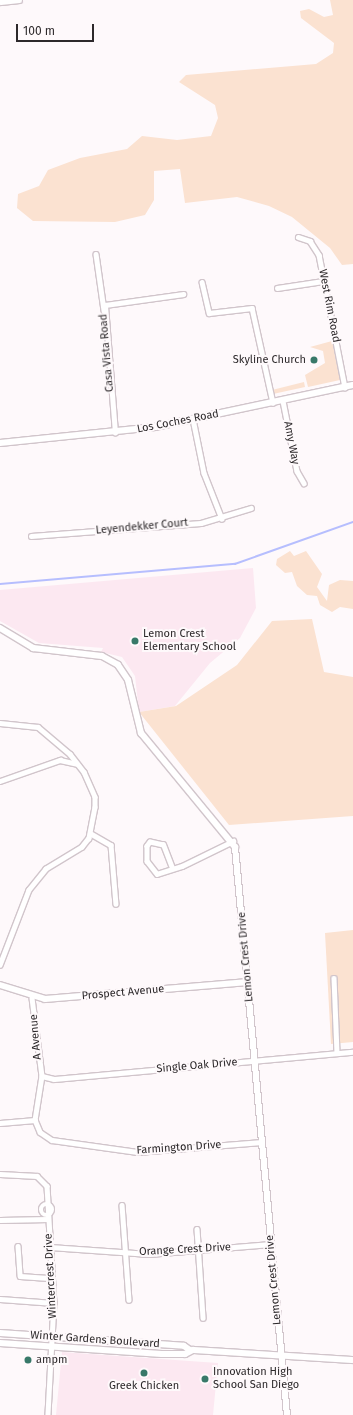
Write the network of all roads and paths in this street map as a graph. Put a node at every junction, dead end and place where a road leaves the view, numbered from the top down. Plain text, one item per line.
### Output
1 (19, 0) edge
2 (0, 2) edge
3 (298, 237) dead end
4 (96, 254) dead end
5 (324, 281) junction
6 (202, 282) dead end
7 (277, 288) dead end
8 (183, 294) dead end
9 (104, 310) junction
10 (353, 385) edge
11 (345, 387) junction
12 (283, 401) junction
13 (273, 403) junction
14 (193, 419) junction
15 (115, 433) junction
16 (0, 443) edge
17 (304, 482) dead end
18 (251, 508) dead end
19 (222, 519) junction
20 (31, 536) dead end
21 (0, 628) edge
22 (0, 723) edge
23 (79, 765) junction
24 (0, 781) edge
25 (90, 833) junction
26 (233, 841) junction
27 (172, 868) junction
28 (116, 904) dead end
29 (0, 965) edge
30 (334, 978) dead end
31 (248, 982) junction
32 (0, 985) edge
33 (32, 998) junction
34 (353, 1052) edge
35 (336, 1053) junction
36 (255, 1061) junction
37 (42, 1076) junction
38 (36, 1120) junction
39 (0, 1123) edge
40 (262, 1142) junction
41 (0, 1174) edge
42 (46, 1203) junction
43 (122, 1205) dead end
44 (48, 1217) junction
45 (0, 1220) edge
46 (197, 1229) dead end
47 (271, 1244) junction
48 (18, 1246) dead end
49 (50, 1247) junction
50 (199, 1250) junction
51 (126, 1252) junction
52 (52, 1278) junction
53 (0, 1299) edge
54 (130, 1300) dead end
55 (54, 1303) junction
56 (204, 1318) dead end
57 (0, 1333) edge
58 (53, 1336) junction
59 (0, 1343) edge
60 (52, 1347) junction
61 (190, 1350) junction
62 (280, 1355) junction
63 (353, 1360) edge
64 (48, 1415) edge
65 (287, 1415) edge

1 - 2 street
3 - 5 street, West Rim Road
4 - 9 street
5 - 7 street
5 - 11 street, West Rim Road
6 - 13 street
8 - 9 street, Casa Vista Road
9 - 15 street, Casa Vista Road
10 - 11 street, Los Coches Road
11 - 12 street, Los Coches Road
12 - 13 street, Los Coches Road
12 - 17 street, Amy Way
13 - 14 street, Los Coches Road
14 - 15 street, Los Coches Road
14 - 19 street
15 - 16 street, Los Coches Road
18 - 19 street, Leyendekker Court
19 - 20 street, Leyendekker Court
21 - 26 street, Lemon Crest Drive
22 - 23 street
23 - 24 street
23 - 25 street
25 - 28 street
25 - 29 street
26 - 27 street
26 - 31 street, Lemon Crest Drive
27 - 27 street
30 - 35 street
31 - 33 street, Prospect Avenue
31 - 36 street, Lemon Crest Drive
32 - 33 street, Prospect Avenue
33 - 37 street, A Avenue
34 - 35 street, Single Oak Drive
35 - 36 street, Single Oak Drive
36 - 37 street, Single Oak Drive
36 - 40 street, Lemon Crest Drive
37 - 38 street
38 - 39 street
38 - 40 street, Farmington Drive
40 - 47 street, Lemon Crest Drive
41 - 42 street
42 - 44 street, Wintercrest Drive
42 - 44 street
42 - 44 street
43 - 51 street
44 - 45 street
44 - 49 street, Wintercrest Drive
46 - 50 street
47 - 50 street, Orange Crest Drive
47 - 62 street, Lemon Crest Drive
48 - 52 street
49 - 51 street, Orange Crest Drive
49 - 52 street, Wintercrest Drive
50 - 51 street, Orange Crest Drive
50 - 56 street
51 - 54 street
52 - 55 street, Wintercrest Drive
53 - 55 street
55 - 58 street, Wintercrest Drive
57 - 58 street, Winter Gardens Boulevard
58 - 60 street, Wintercrest Drive
58 - 61 street, Winter Gardens Boulevard
59 - 60 street, Winter Gardens Boulevard
60 - 61 street, Winter Gardens Boulevard
60 - 64 street, Wintercrest Drive
61 - 62 street, Winter Gardens Boulevard
62 - 63 street, Winter Gardens Boulevard
62 - 65 street, Lemon Crest Drive

